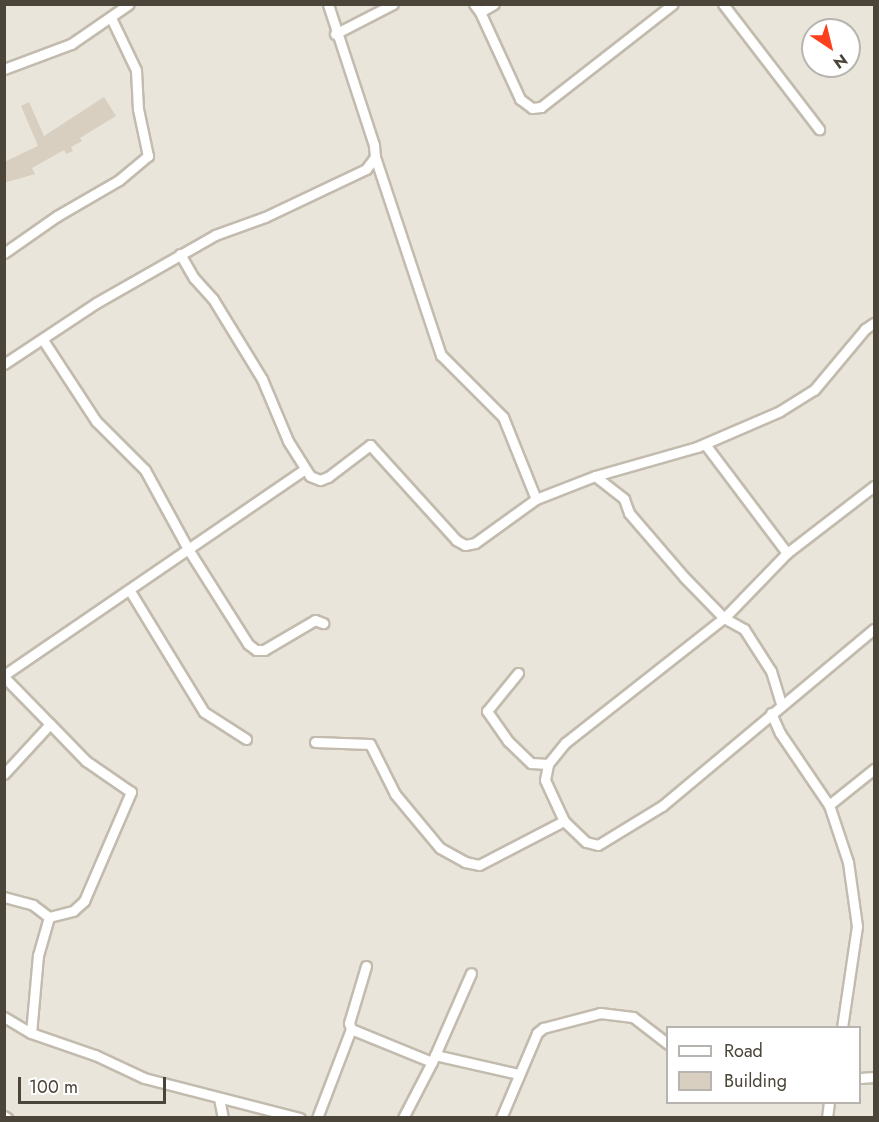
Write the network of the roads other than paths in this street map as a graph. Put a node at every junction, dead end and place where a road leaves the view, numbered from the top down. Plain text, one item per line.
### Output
1 (129, 4) edge
2 (328, 4) edge
3 (393, 4) edge
4 (494, 4) edge
5 (673, 4) edge
6 (723, 4) edge
7 (477, 8) edge
8 (111, 20) junction
9 (335, 34) junction
10 (4, 69) edge
11 (819, 129) dead end
12 (375, 157) junction
13 (4, 253) edge
14 (180, 255) junction
15 (874, 323) edge
16 (43, 340) junction
17 (4, 364) edge
18 (705, 444) junction
19 (303, 470) junction
20 (595, 476) junction
21 (874, 486) edge
22 (536, 499) junction
23 (188, 549) junction
24 (787, 553) junction
25 (130, 591) junction
26 (724, 618) junction
27 (322, 623) dead end
28 (874, 629) edge
29 (518, 673) dead end
30 (4, 676) edge
31 (781, 703) junction
32 (771, 713) junction
33 (50, 724) junction
34 (246, 739) dead end
35 (315, 742) dead end
36 (531, 763) junction
37 (548, 764) junction
38 (874, 768) edge
39 (4, 774) edge
40 (545, 780) junction
41 (829, 805) junction
42 (564, 821) junction
43 (4, 897) edge
44 (49, 917) junction
45 (366, 966) dead end
46 (471, 973) dead end
47 (4, 1017) edge
48 (842, 1026) edge
49 (351, 1029) junction
50 (31, 1033) junction
51 (666, 1042) edge
52 (434, 1059) junction
53 (518, 1074) junction
54 (219, 1098) junction
55 (223, 1118) edge
56 (300, 1118) edge
57 (317, 1118) edge
58 (403, 1118) edge
59 (501, 1118) edge

1 - 8 street
2 - 9 street
3 - 9 street
4 - 7 street
5 - 7 street
6 - 11 street
8 - 10 street
8 - 13 street
9 - 12 street
12 - 14 street
12 - 22 street
14 - 16 street
14 - 19 street
15 - 18 street
16 - 17 street
16 - 23 street
18 - 20 street
18 - 24 street
19 - 22 street
19 - 23 street
20 - 22 street
20 - 26 street
21 - 24 street
23 - 25 street
23 - 27 street
24 - 26 street
25 - 30 street
25 - 34 street
26 - 31 street
26 - 37 street
28 - 31 street
29 - 36 street
30 - 33 street
31 - 32 street
32 - 41 street
32 - 42 street
33 - 39 street
33 - 44 street
35 - 42 street
36 - 37 street
36 - 40 street
37 - 40 street
38 - 41 street
40 - 42 street
41 - 48 street
43 - 44 street
44 - 50 street
45 - 49 street
46 - 52 street
47 - 50 street
49 - 52 street
49 - 57 street
50 - 54 street
51 - 53 street
52 - 53 street
52 - 58 street
53 - 59 street
54 - 55 street
54 - 56 street

